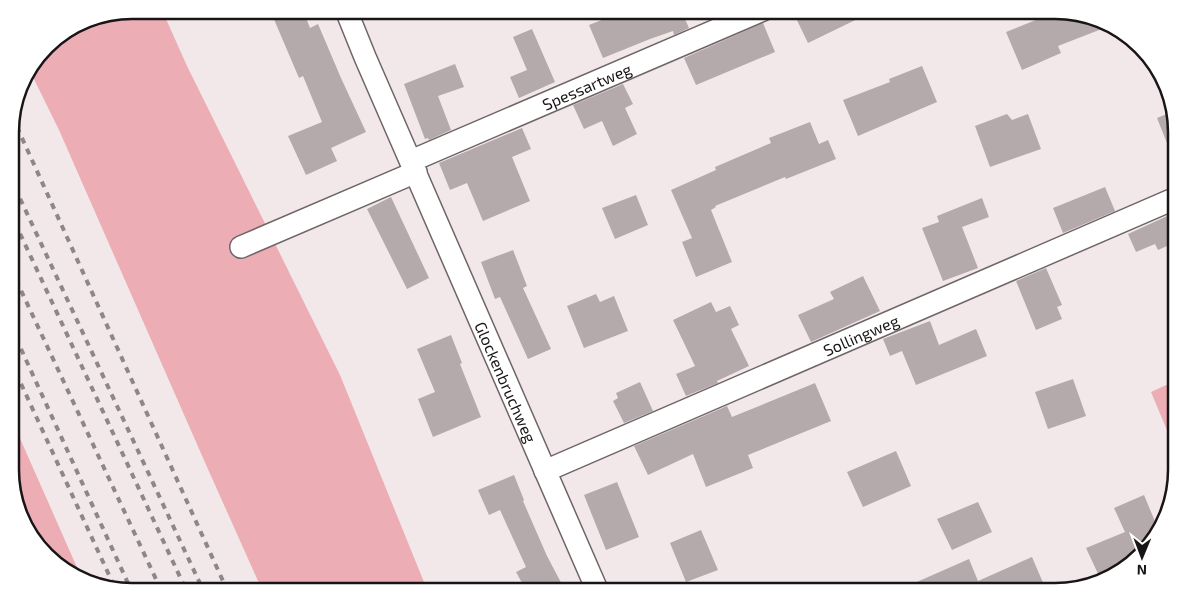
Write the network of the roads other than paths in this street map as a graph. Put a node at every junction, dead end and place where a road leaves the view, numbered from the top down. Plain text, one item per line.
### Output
1 (350, 19) edge
2 (743, 19) edge
3 (413, 167) junction
4 (1168, 201) edge
5 (241, 247) dead end
6 (545, 471) junction
7 (594, 583) edge

1 - 3 street, Glockenbruchweg
2 - 3 street, Spessartweg
3 - 5 street
3 - 6 street, Glockenbruchweg
4 - 6 street, Sollingweg
6 - 7 street, Glockenbruchweg

